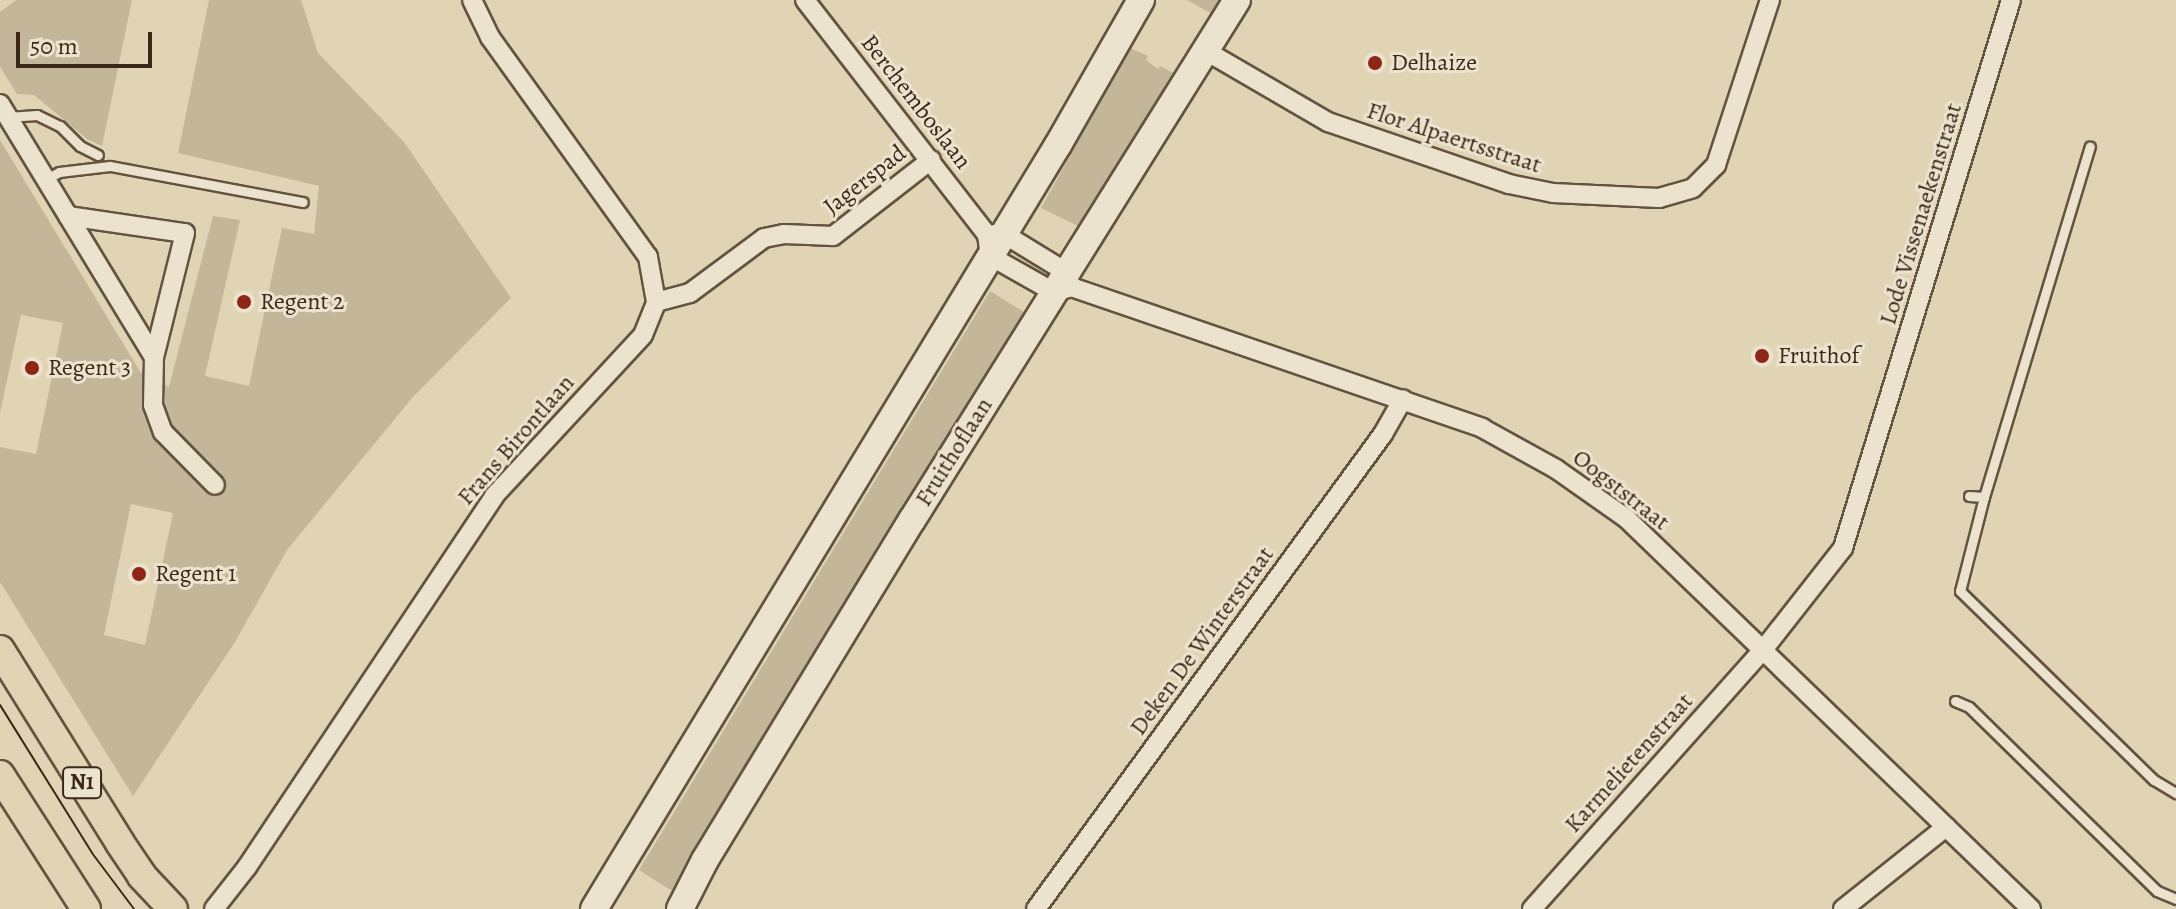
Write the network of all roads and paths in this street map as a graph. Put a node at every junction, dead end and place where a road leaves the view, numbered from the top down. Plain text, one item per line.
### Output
1 (472, 0) edge
2 (805, 0) edge
3 (1141, 0) edge
4 (1237, 0) edge
5 (1770, 0) edge
6 (2011, 0) edge
7 (1206, 51) junction
8 (4, 110) edge
9 (2090, 147) dead end
10 (98, 155) dead end
11 (931, 160) junction
12 (46, 179) junction
13 (303, 202) dead end
14 (68, 216) junction
15 (994, 241) junction
16 (1063, 284) junction
17 (656, 302) junction
18 (154, 357) junction
19 (1403, 399) junction
20 (215, 485) dead end
21 (1969, 496) dead end
22 (1984, 497) junction
23 (0, 650) edge
24 (1763, 650) junction
25 (1955, 701) dead end
26 (0, 775) edge
27 (2176, 793) edge
28 (1946, 827) junction
29 (2176, 899) edge
30 (82, 908) edge
31 (173, 909) edge
32 (214, 909) edge
33 (594, 909) edge
34 (680, 909) edge
35 (1036, 909) edge
36 (1532, 909) edge
37 (1843, 909) edge
38 (2031, 909) edge

1 - 17 street
2 - 11 street, Berchemboslaan
3 - 15 street
4 - 7 street, Fruithoflaan
5 - 7 street, Flor Alpaertsstraat
6 - 24 street, Lode Vissenaekenstraat
7 - 16 street, Fruithoflaan
8 - 10 lane
8 - 12 street
9 - 22 lane
11 - 15 street, Berchemboslaan
11 - 17 street, Jagerspad
12 - 13 lane
12 - 14 street
14 - 18 street
14 - 18 street
15 - 16 street, Oogststraat
15 - 16 street, Oogststraat
15 - 33 street
16 - 19 street, Oogststraat
16 - 34 street, Fruithoflaan
17 - 32 street, Frans Birontlaan
18 - 20 street
19 - 24 street, Oogststraat
19 - 35 street, Deken De Winterstraat
21 - 22 lane
22 - 27 lane
23 - 31 main road, N1
24 - 28 street, Oogststraat
24 - 36 street, Karmelietenstraat
25 - 29 lane
26 - 30 main road
28 - 37 street
28 - 38 street, Oogststraat

